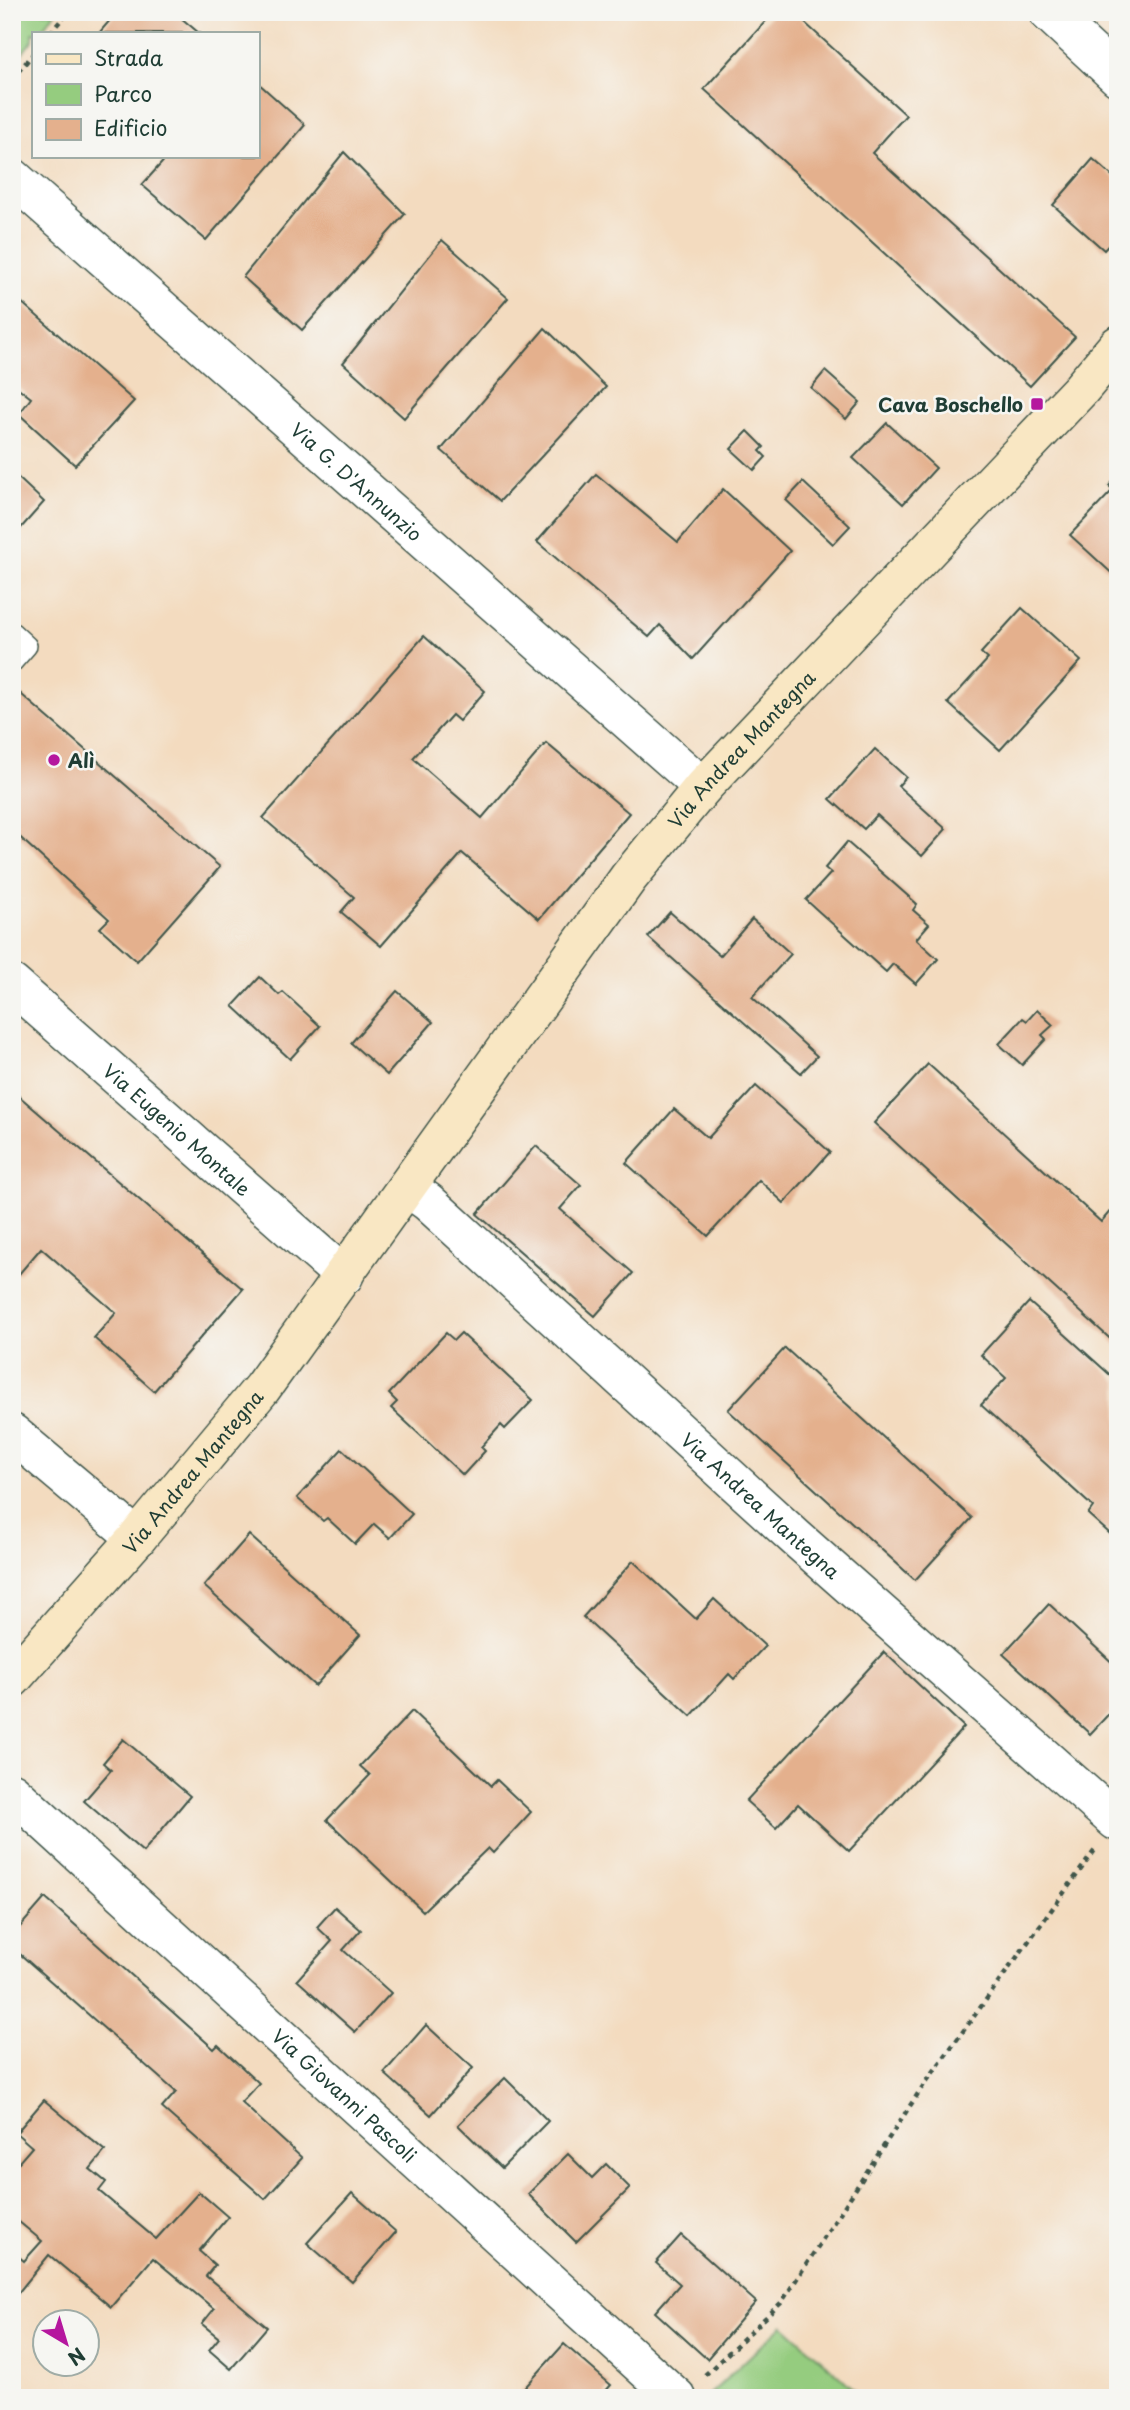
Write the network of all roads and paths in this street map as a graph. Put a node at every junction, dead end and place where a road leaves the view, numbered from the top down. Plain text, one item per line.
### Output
1 (68, 12) edge
2 (1048, 12) edge
3 (51, 32) edge
4 (32, 55) edge
5 (1118, 77) edge
6 (12, 79) edge
7 (12, 177) edge
8 (1118, 345) edge
9 (12, 632) edge
10 (12, 663) edge
11 (703, 787) junction
12 (12, 984) edge
13 (407, 1187) junction
14 (344, 1276) junction
15 (12, 1433) edge
16 (137, 1538) junction
17 (12, 1679) edge
18 (12, 1792) edge
19 (1116, 1821) joint
20 (689, 2388) edge

1 - 3 path
2 - 5 street
4 - 6 path
7 - 11 street, Via G. D'Annunzio
8 - 11 main road, Via Andrea Mantegna
9 - 10 lane
11 - 13 main road, Via Andrea Mantegna
12 - 14 street, Via Eugenio Montale
13 - 14 main road, Via Andrea Mantegna
13 - 19 street, Via Andrea Mantegna
14 - 16 main road, Via Andrea Mantegna
15 - 16 street
16 - 17 main road, Via Andrea Mantegna
18 - 20 street, Via Giovanni Pascoli
19 - 20 path

